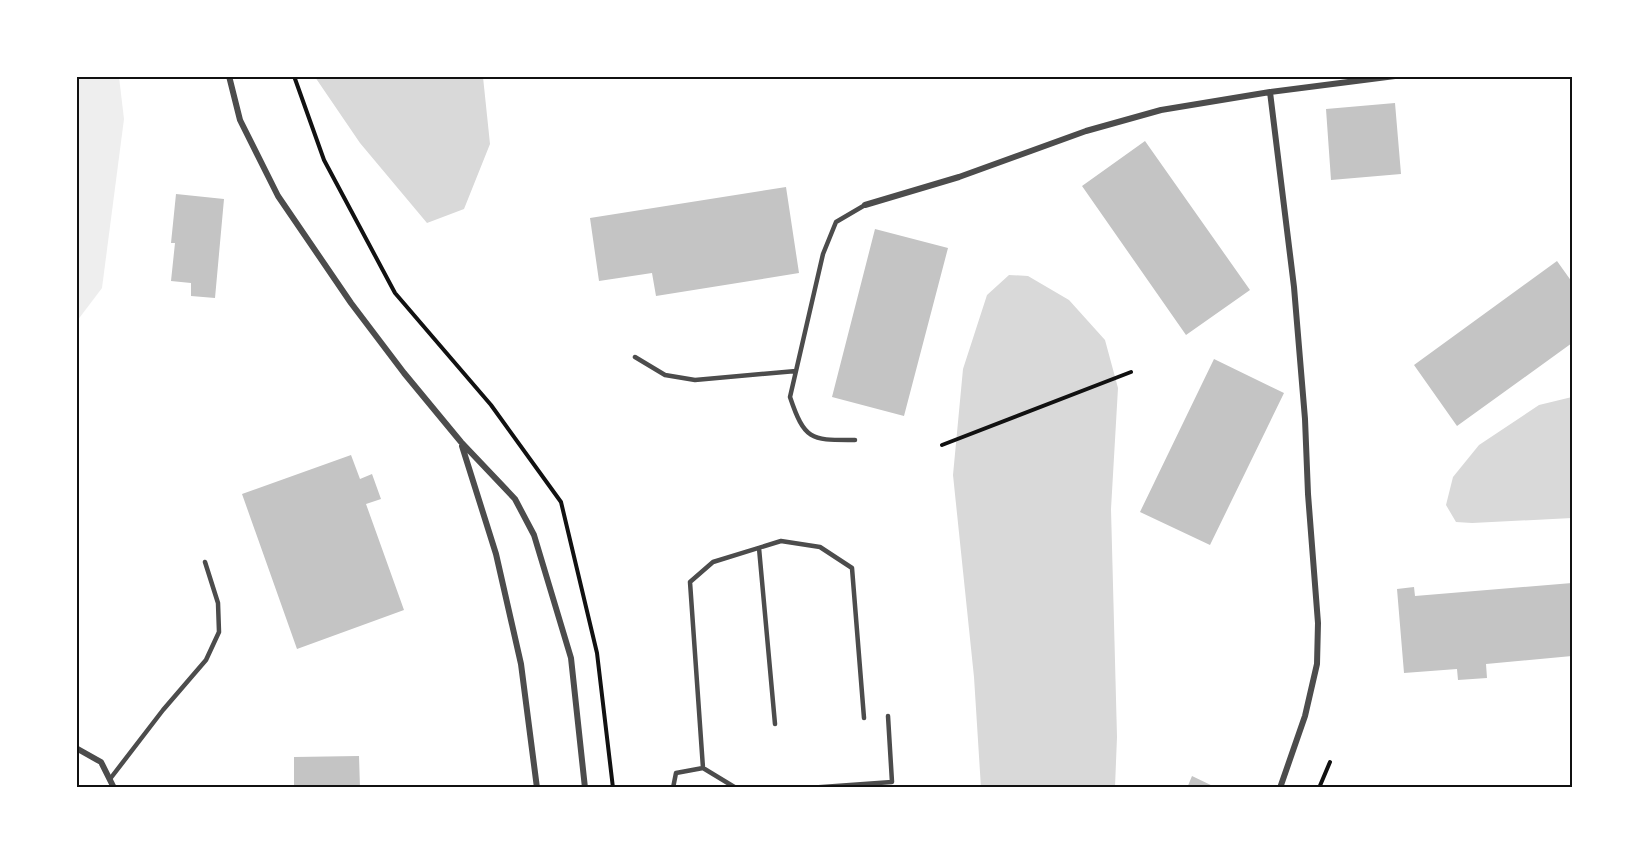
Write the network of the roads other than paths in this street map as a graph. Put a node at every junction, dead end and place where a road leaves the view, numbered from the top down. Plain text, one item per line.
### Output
1 (229, 76) edge
2 (658, 76) edge
3 (697, 76) edge
4 (1395, 76) edge
5 (1270, 92) junction
6 (865, 205) joint
7 (635, 357) dead end
8 (796, 371) junction
9 (855, 440) dead end
10 (461, 442) junction
11 (759, 548) junction
12 (205, 562) dead end
13 (888, 716) dead end
14 (864, 718) dead end
15 (775, 724) dead end
16 (76, 748) edge
17 (704, 768) junction
18 (110, 779) junction
19 (114, 788) edge
20 (537, 788) edge
21 (585, 788) edge
22 (673, 788) edge
23 (736, 788) edge
24 (808, 788) edge
25 (1280, 788) edge

1 - 10 street
2 - 3 street
4 - 5 street
5 - 6 street
5 - 25 street
6 - 8 lane
7 - 8 lane
8 - 9 lane
10 - 20 street
10 - 21 street
11 - 14 lane
11 - 15 lane
11 - 17 lane
12 - 18 lane
13 - 24 lane
16 - 18 street
17 - 22 lane
17 - 23 lane
18 - 19 street

